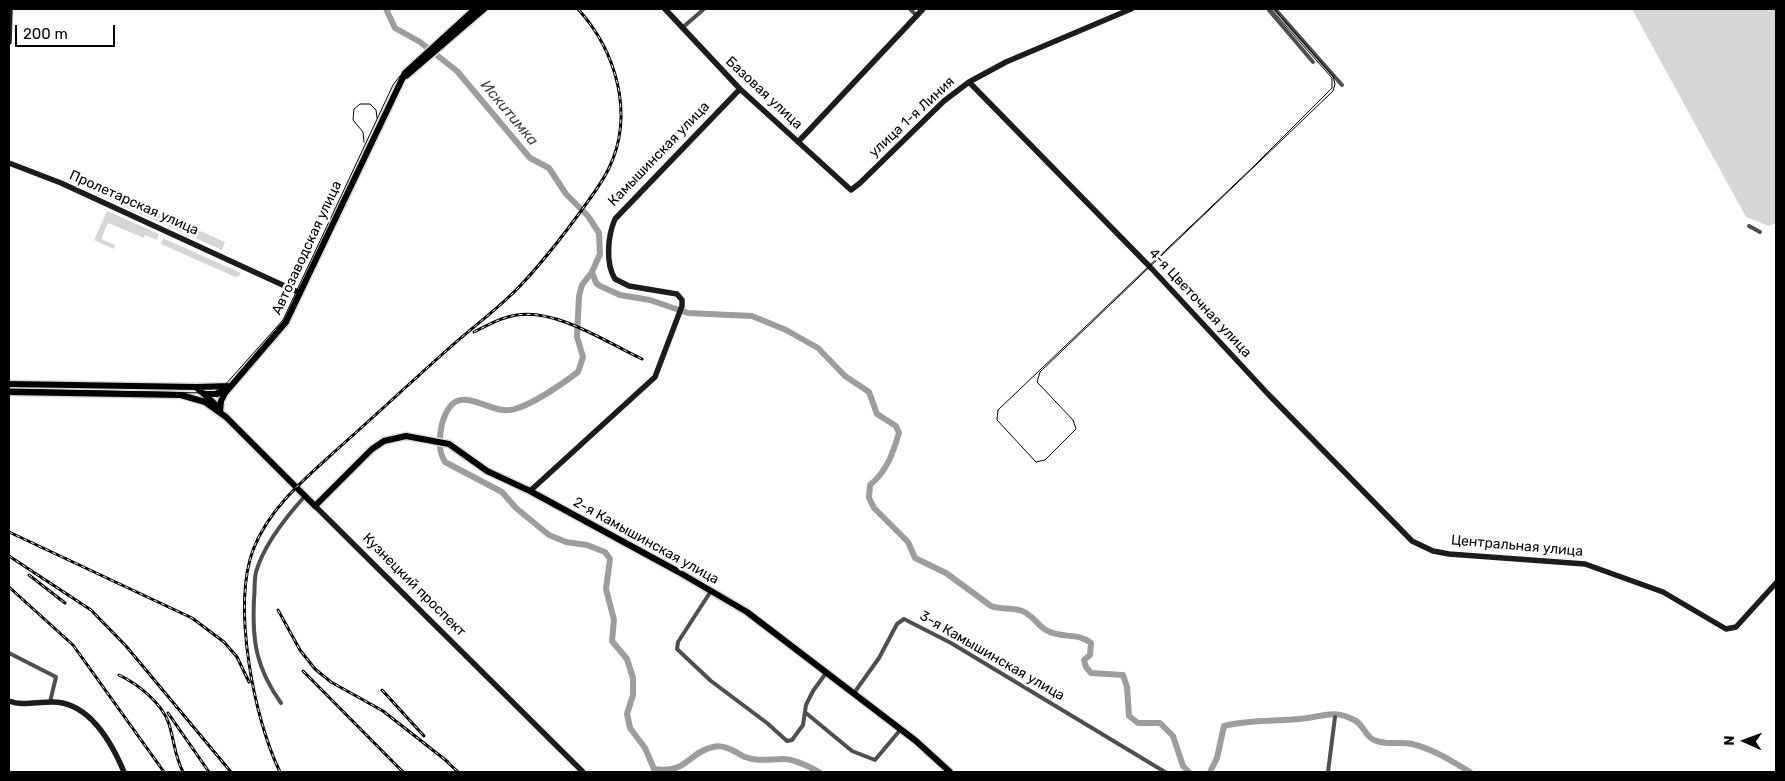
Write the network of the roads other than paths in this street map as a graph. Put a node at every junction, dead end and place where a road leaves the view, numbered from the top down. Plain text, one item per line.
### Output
1 (10, 9) edge
2 (475, 9) edge
3 (484, 9) edge
4 (665, 9) edge
5 (704, 9) edge
6 (910, 9) edge
7 (923, 9) edge
8 (1131, 9) edge
9 (1268, 9) edge
10 (1275, 9) edge
11 (916, 15) junction
12 (682, 28) junction
13 (448, 36) junction
14 (9, 42) edge
15 (1313, 62) dead end
16 (969, 82) junction
17 (1342, 85) dead end
18 (740, 89) junction
19 (798, 142) junction
20 (9, 163) edge
21 (851, 190) joint
22 (1748, 226) dead end
23 (1760, 232) dead end
24 (300, 293) junction
25 (9, 384) edge
26 (196, 387) junction
27 (230, 387) junction
28 (9, 392) edge
29 (205, 394) junction
30 (181, 395) junction
31 (220, 411) junction
32 (530, 491) junction
33 (305, 496) junction
34 (316, 506) junction
35 (1412, 541) joint
36 (1776, 583) edge
37 (711, 591) junction
38 (9, 653) edge
39 (826, 673) junction
40 (854, 693) junction
41 (50, 702) junction
42 (11, 703) edge
43 (281, 703) dead end
44 (806, 714) junction
45 (1336, 717) dead end
46 (901, 729) junction
47 (124, 772) edge
48 (583, 772) edge
49 (950, 772) edge
50 (1165, 772) edge
51 (1328, 772) edge

1 - 14 street
2 - 13 main road, Автозаводская улица
3 - 13 main road, Автозаводская улица
4 - 12 street, Базовая улица
5 - 12 street
6 - 11 street
7 - 11 street
8 - 16 street, улица 1-я Линия
9 - 15 street
10 - 17 street
11 - 19 street
12 - 18 street, Базовая улица
13 - 24 main road, Автозаводская улица
16 - 21 street, улица 1-я Линия
16 - 35 street, 4-я Цветочная улица
18 - 19 street, Базовая улица
18 - 32 street, Камышинская улица
19 - 21 street, Базовая улица
20 - 24 street, Пролетарская улица
22 - 23 street
24 - 27 main road, Автозаводская улица
25 - 26 main road
26 - 27 main road
26 - 29 main road, Кузнецкий проспект
27 - 29 main road
27 - 31 main road, Автозаводская улица
28 - 30 main road, Кузнецкий проспект
29 - 30 main road
29 - 31 main road, Кузнецкий проспект
30 - 31 main road, Кузнецкий проспект
31 - 33 main road, Кузнецкий проспект
32 - 34 main road, 2-я Камышинская улица
32 - 37 main road, 2-я Камышинская улица
33 - 34 main road, Кузнецкий проспект
33 - 43 street
34 - 48 street, Кузнецкий проспект
35 - 36 street, Центральная улица
37 - 39 main road, 2-я Камышинская улица
37 - 44 street
38 - 41 street
39 - 40 main road, 2-я Камышинская улица
39 - 44 street
40 - 46 main road, 2-я Камышинская улица
40 - 50 street, 3-я Камышинская улица
41 - 42 street
41 - 47 street
44 - 46 street
45 - 51 street
46 - 49 main road, 2-я Камышинская улица

